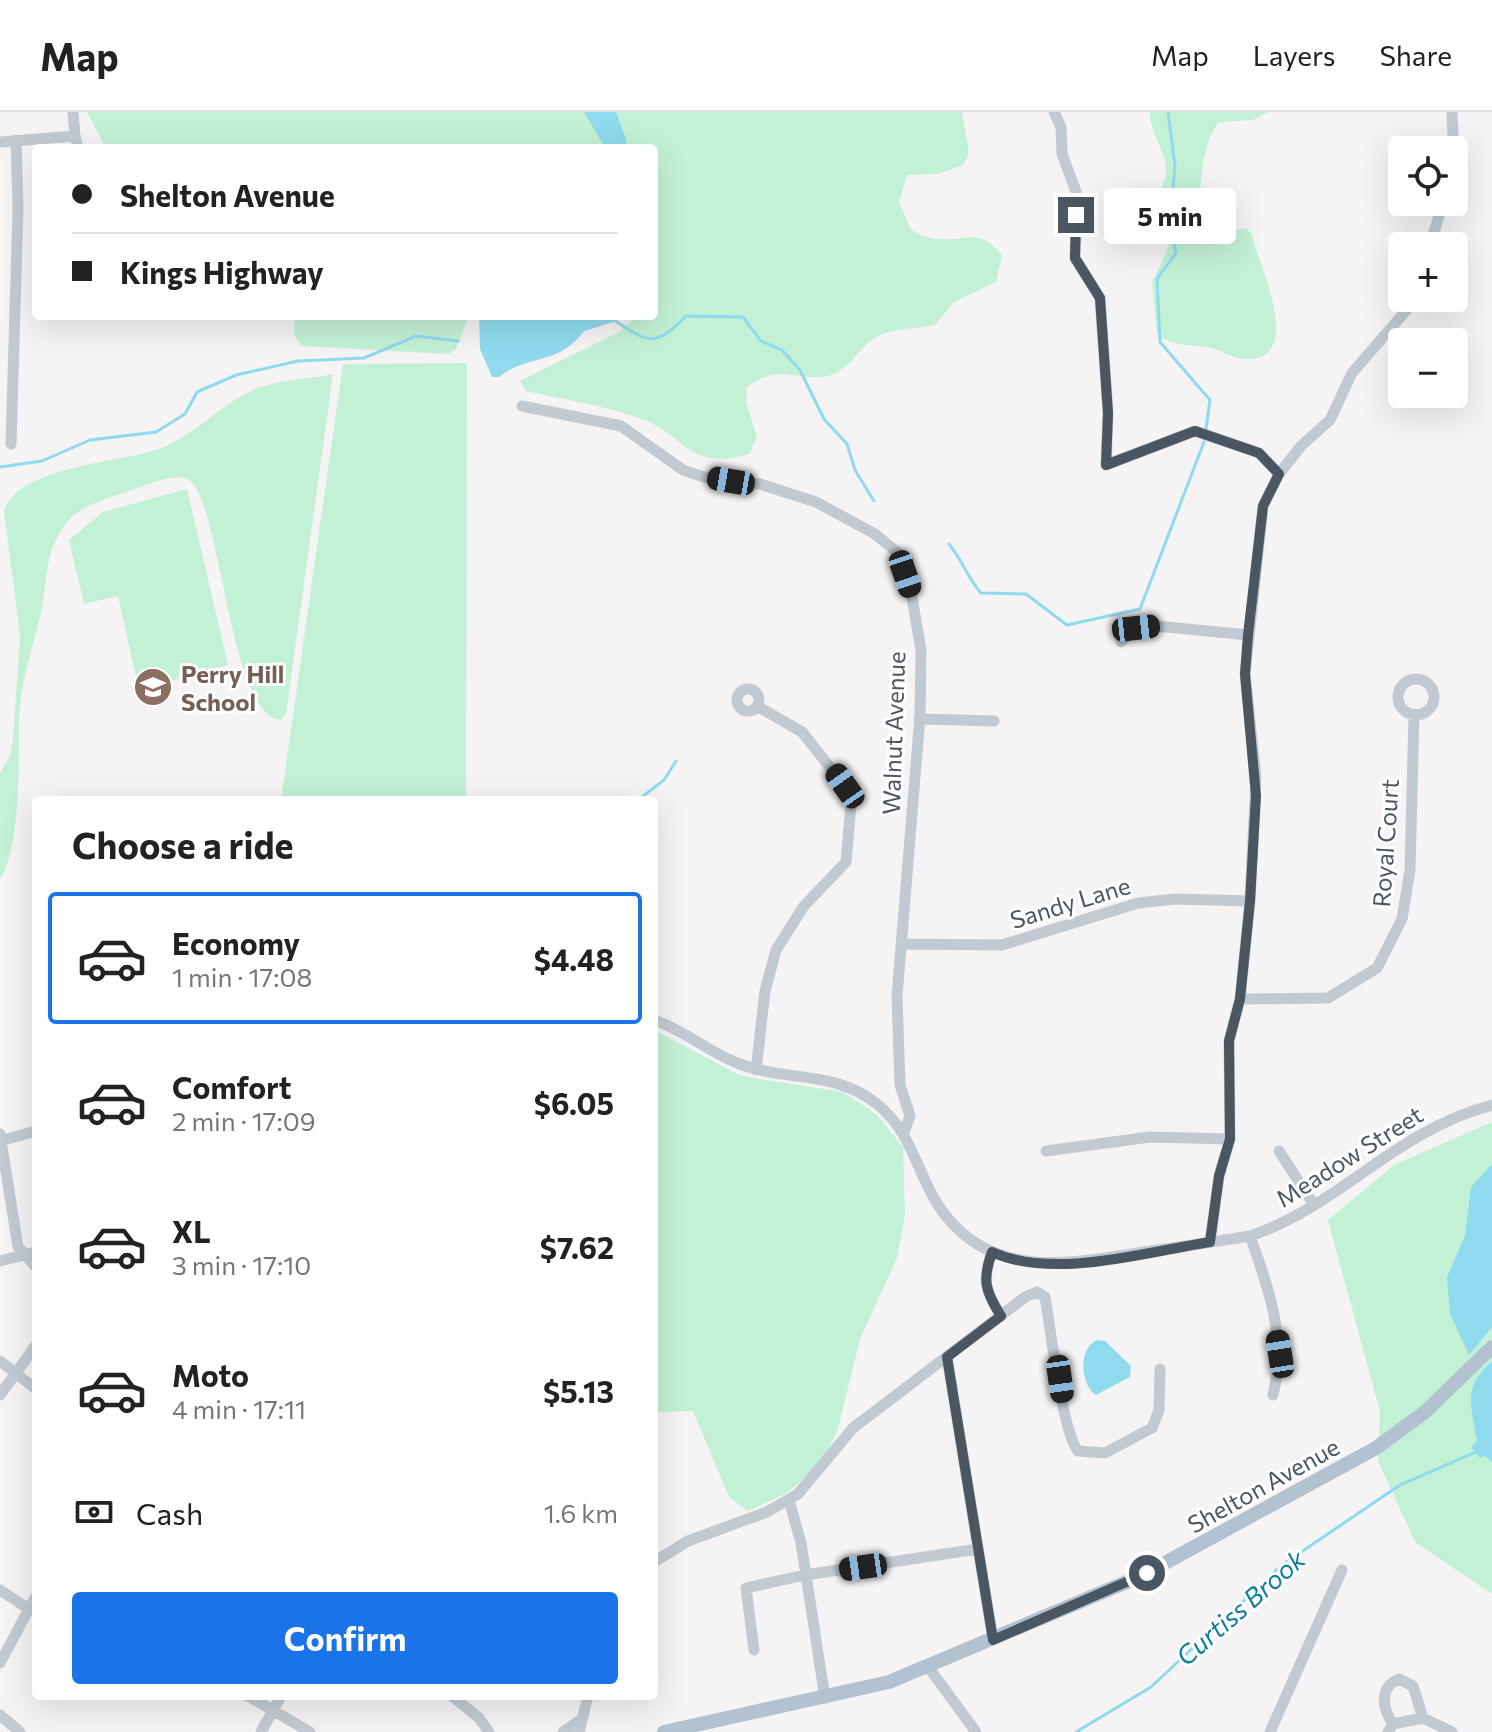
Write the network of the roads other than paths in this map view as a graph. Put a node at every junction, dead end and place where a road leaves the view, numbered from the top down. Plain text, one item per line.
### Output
1 (73, 112) edge
2 (1054, 112) edge
3 (1452, 112) edge
4 (1453, 136) edge
5 (16, 140) junction
6 (0, 142) edge
7 (77, 142) edge
8 (1405, 312) edge
9 (522, 406) dead end
10 (11, 444) dead end
11 (1279, 474) junction
12 (1248, 635) junction
13 (1121, 642) dead end
14 (757, 706) dead end
15 (1414, 714) dead end
16 (919, 719) junction
17 (994, 721) dead end
18 (1250, 901) junction
19 (903, 944) junction
20 (1240, 999) junction
21 (658, 1022) edge
22 (756, 1070) junction
23 (1492, 1105) edge
24 (32, 1132) edge
25 (904, 1132) junction
26 (1, 1139) edge
27 (1230, 1139) junction
28 (1046, 1151) dead end
29 (1279, 1151) dead end
30 (1314, 1205) junction
31 (1250, 1236) junction
32 (1210, 1242) junction
33 (992, 1252) junction
34 (32, 1253) edge
35 (22, 1256) junction
36 (0, 1261) edge
37 (32, 1264) edge
38 (1001, 1316) junction
39 (1492, 1347) edge
40 (32, 1350) edge
41 (947, 1357) junction
42 (0, 1361) edge
43 (1160, 1369) dead end
44 (15, 1373) junction
45 (32, 1386) edge
46 (0, 1395) edge
47 (1273, 1395) dead end
48 (789, 1500) junction
49 (978, 1549) junction
50 (658, 1560) edge
51 (1342, 1570) dead end
52 (805, 1575) junction
53 (0, 1590) edge
54 (32, 1603) edge
55 (29, 1609) junction
56 (993, 1640) junction
57 (754, 1650) dead end
58 (0, 1663) edge
59 (929, 1668) junction
60 (825, 1698) junction
61 (255, 1700) edge
62 (279, 1700) edge
63 (457, 1700) edge
64 (587, 1700) edge
65 (273, 1710) junction
66 (0, 1715) edge
67 (1423, 1718) junction
68 (582, 1719) junction
69 (1390, 1728) edge
70 (20, 1732) edge
71 (261, 1732) edge
72 (310, 1732) edge
73 (489, 1732) edge
74 (563, 1732) edge
75 (579, 1732) edge
76 (664, 1732) edge
77 (976, 1732) edge
78 (1270, 1732) edge
79 (1452, 1732) edge

1 - 7 street
2 - 11 street
3 - 4 street
5 - 6 street
5 - 7 street
5 - 10 street
8 - 11 street
9 - 16 street, Walnut Avenue
11 - 12 street
12 - 13 street
12 - 18 street
14 - 22 street
15 - 20 street, Royal Court
16 - 17 street
16 - 19 street, Walnut Avenue
18 - 19 street, Sandy Lane
18 - 20 street
19 - 25 street, Walnut Avenue
20 - 27 street
21 - 22 street
22 - 25 street
23 - 30 street, Meadow Street
24 - 26 street
25 - 33 street
26 - 35 street
27 - 28 street
27 - 32 street
29 - 30 street
30 - 31 street, Meadow Street
31 - 32 street, Meadow Street
31 - 47 street
32 - 33 street, Meadow Street
33 - 38 street
34 - 35 street
35 - 36 street
35 - 37 street
38 - 41 street
38 - 43 street
39 - 56 main road, Shelton Avenue
40 - 44 street
41 - 48 street
41 - 49 street
42 - 44 street
44 - 45 street
44 - 46 street
48 - 50 street
48 - 52 street
49 - 52 street
49 - 56 street
51 - 78 street
52 - 57 street
52 - 60 street
53 - 55 street
54 - 55 street
55 - 58 street
56 - 59 main road, Shelton Avenue
59 - 60 main road, Shelton Avenue
59 - 77 street
60 - 76 main road, Shelton Avenue
61 - 65 street
62 - 65 street
63 - 73 street
64 - 68 street
65 - 71 street
65 - 72 street
66 - 70 street
67 - 69 street
67 - 69 street
67 - 79 street
68 - 74 street
68 - 75 street

